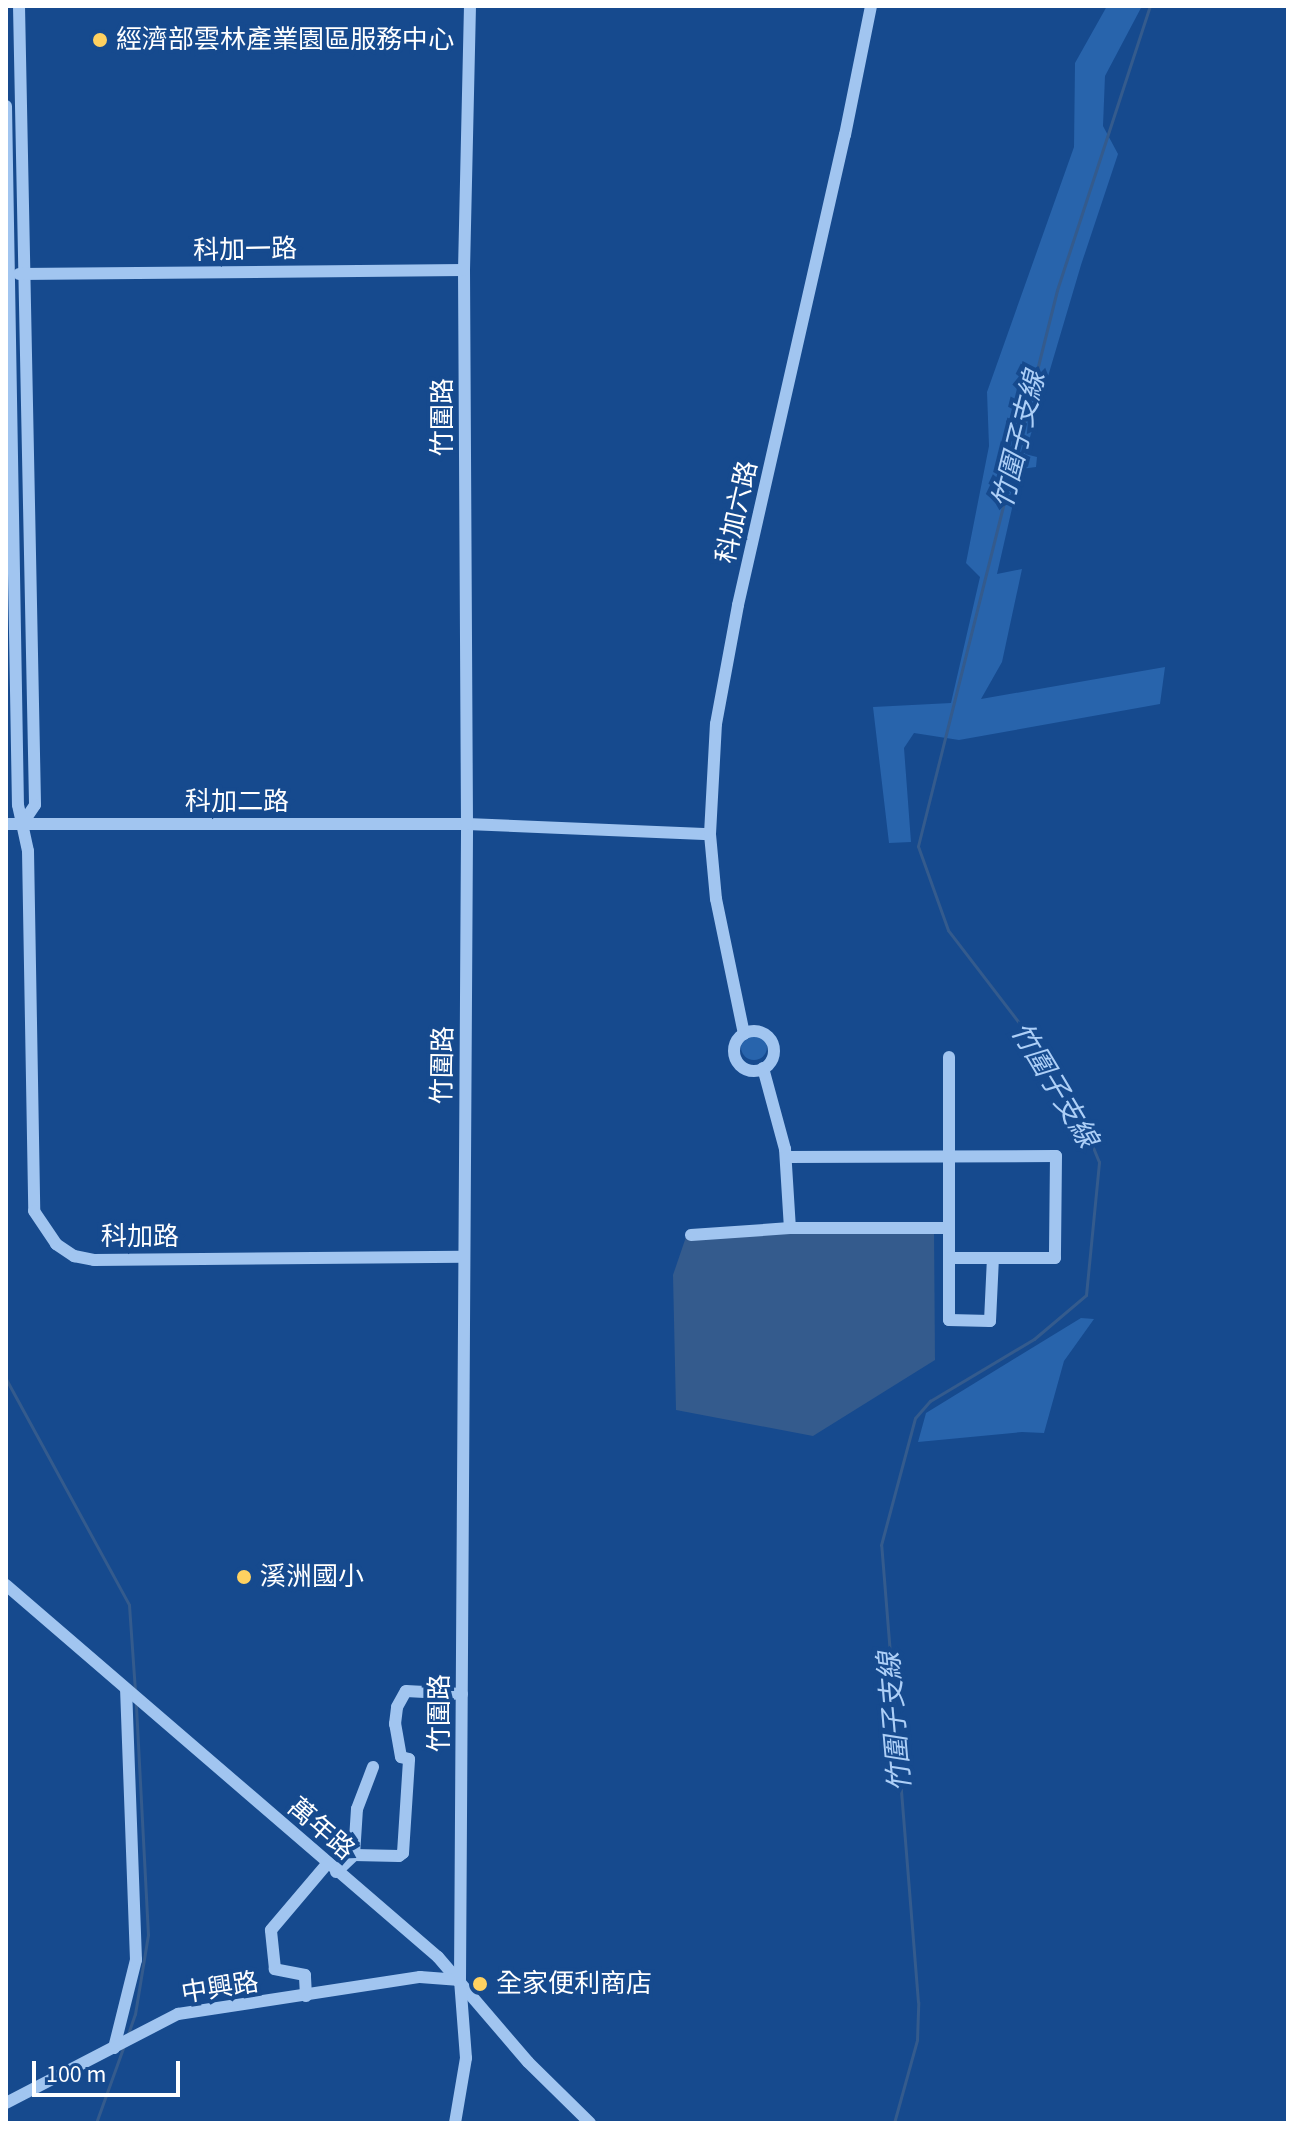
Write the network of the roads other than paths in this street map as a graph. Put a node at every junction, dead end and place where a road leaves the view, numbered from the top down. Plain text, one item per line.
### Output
1 (19, 6) edge
2 (470, 6) edge
3 (871, 6) edge
4 (6, 106) edge
5 (464, 270) junction
6 (9, 274) junction
7 (26, 274) junction
8 (23, 823) junction
9 (6, 824) edge
10 (467, 824) junction
11 (710, 834) junction
12 (744, 1034) junction
13 (949, 1057) dead end
14 (763, 1068) junction
15 (786, 1157) junction
16 (949, 1157) junction
17 (790, 1228) junction
18 (949, 1228) junction
19 (691, 1235) dead end
20 (463, 1257) junction
21 (949, 1258) junction
22 (993, 1258) junction
23 (6, 1585) edge
24 (462, 1694) junction
25 (133, 1695) junction
26 (373, 1767) dead end
27 (354, 1855) junction
28 (332, 1868) junction
29 (460, 1980) junction
30 (306, 1996) junction
31 (121, 2045) junction
32 (6, 2103) edge
33 (455, 2123) edge
34 (590, 2123) edge

1 - 7 street, 科加路
2 - 5 street, 竹圍路
3 - 11 street, 科加六路
4 - 6 street, 科加路
5 - 7 street, 科加一路
5 - 10 street, 竹圍路
6 - 7 street, 科加一路
6 - 8 street, 科加路
7 - 8 street, 科加路
8 - 9 street, 科加二路
8 - 10 street, 科加二路
8 - 20 street, 科加路
10 - 11 street, 科加二路
10 - 20 street, 竹圍路
11 - 12 street, 科加六路
12 - 14 street
12 - 14 street
13 - 16 street
14 - 15 street
15 - 16 street
15 - 17 street
16 - 18 street
16 - 22 street
17 - 18 street
17 - 19 street
18 - 21 street
20 - 24 street, 竹圍路
21 - 22 street
21 - 22 street
23 - 25 street, 萬年路
24 - 27 street
24 - 29 street, 竹圍路
25 - 28 street, 萬年路
25 - 31 street
26 - 27 street
27 - 28 street
28 - 29 street, 萬年路
28 - 30 street
29 - 30 street, 中興路
29 - 33 street, 竹圍路
29 - 34 street, 萬年路
30 - 31 street, 中興路
31 - 32 street, 中興路

